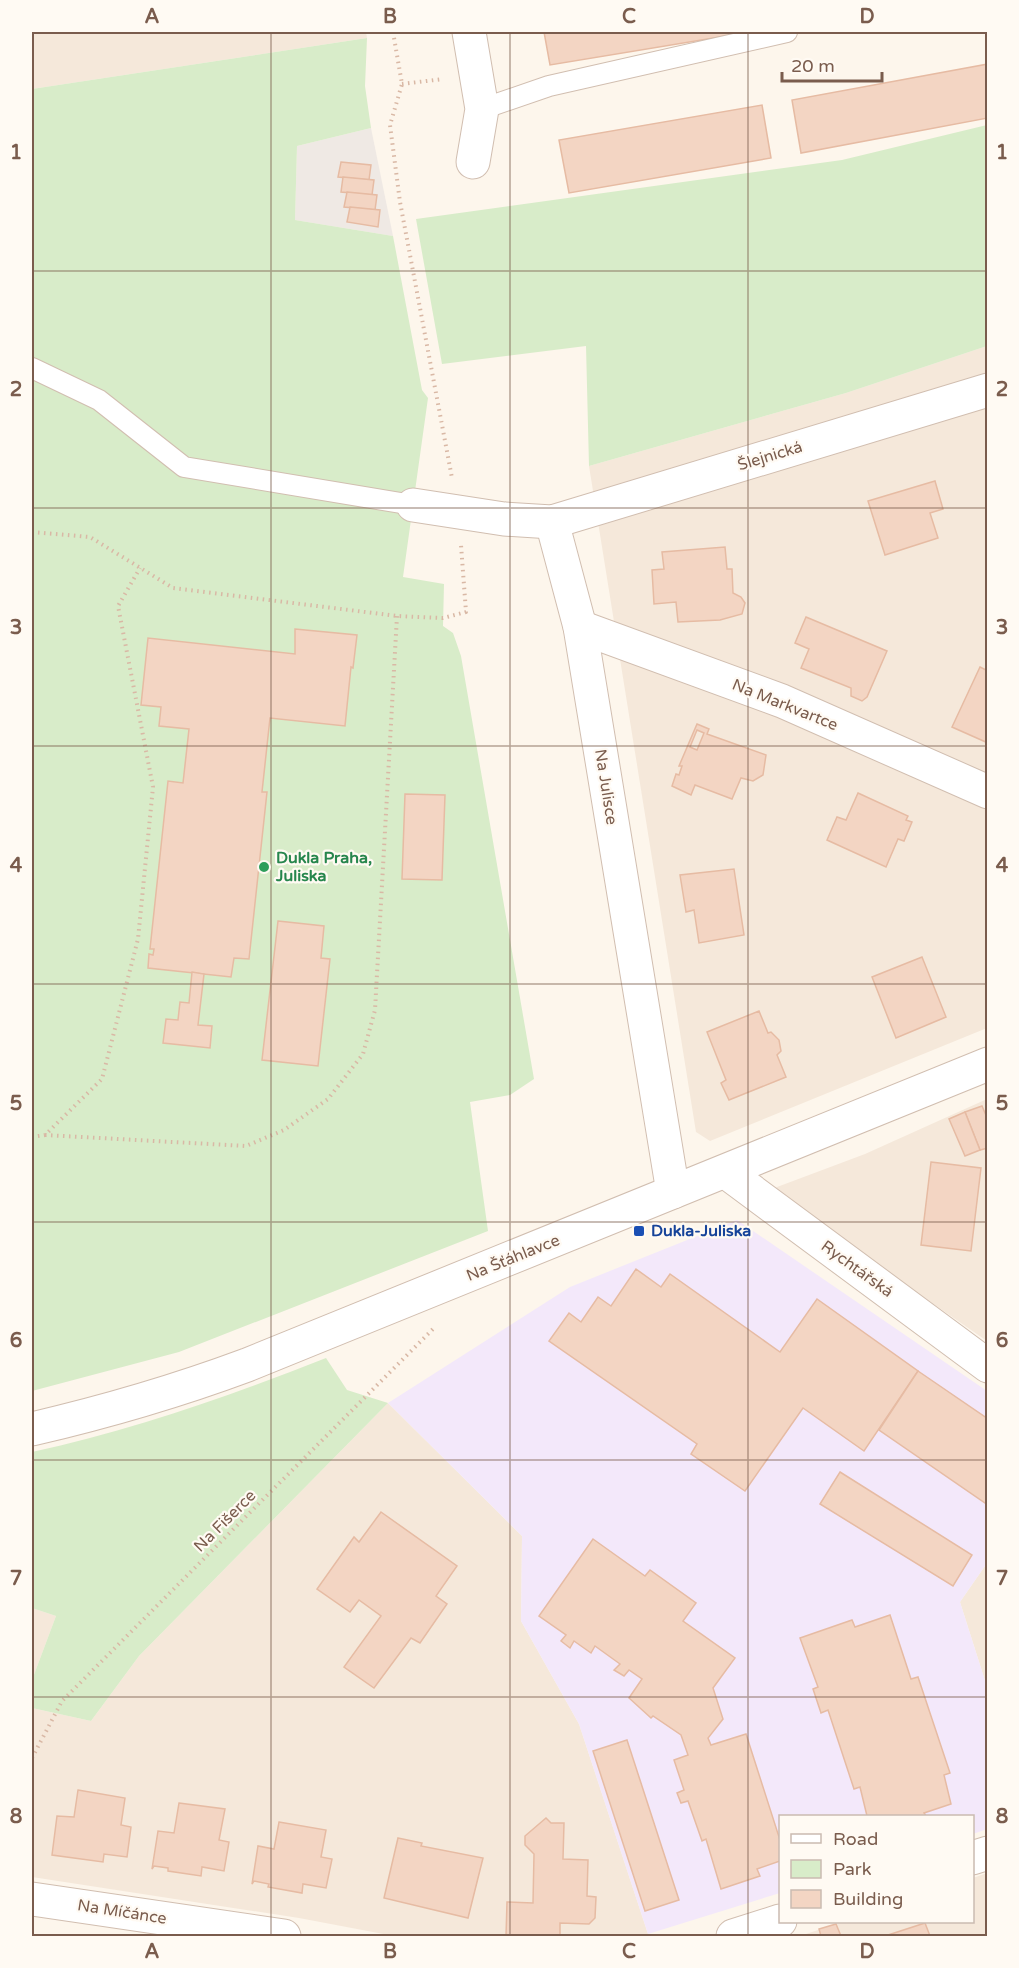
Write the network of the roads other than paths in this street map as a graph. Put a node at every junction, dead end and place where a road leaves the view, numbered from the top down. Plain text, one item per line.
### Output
1 (469, 32) edge
2 (787, 32) edge
3 (482, 109) junction
4 (473, 162) dead end
5 (32, 368) edge
6 (987, 390) edge
7 (413, 505) joint
8 (552, 522) junction
9 (580, 627) junction
10 (987, 792) edge
11 (987, 1064) edge
12 (726, 1173) junction
13 (674, 1192) junction
14 (987, 1366) edge
15 (32, 1429) edge
16 (32, 1899) edge
17 (779, 1921) edge
18 (284, 1936) edge
19 (733, 1936) edge

1 - 3 street
2 - 3 lane
3 - 4 street
5 - 7 lane
6 - 8 street, Šlejnická
7 - 8 street
8 - 9 street, Na Julisce
9 - 10 street, Na Markvartce
9 - 13 street, Na Julisce
11 - 12 street, Na Šťáhlavce
12 - 13 street, Na Šťáhlavce
12 - 14 street, Rychtářská
13 - 15 street, Na Šťáhlavce
16 - 18 street, Na Míčánce
17 - 19 street

